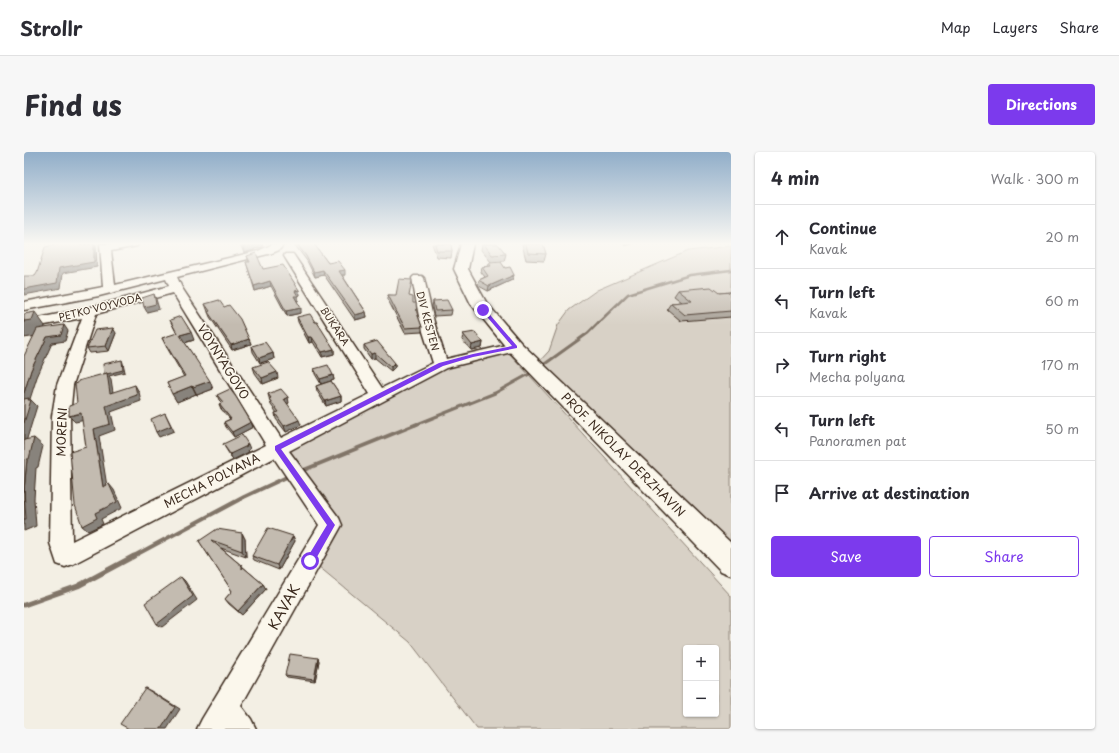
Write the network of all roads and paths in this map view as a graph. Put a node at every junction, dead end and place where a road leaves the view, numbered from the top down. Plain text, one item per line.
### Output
1 (107, 271) edge
2 (207, 271) edge
3 (299, 271) edge
4 (462, 271) edge
5 (418, 278) dead end
6 (173, 282) junction
7 (109, 289) junction
8 (24, 306) edge
9 (90, 312) junction
10 (24, 325) edge
11 (515, 347) junction
12 (441, 365) junction
13 (380, 397) junction
14 (277, 448) junction
15 (65, 556) joint
16 (731, 562) edge
17 (226, 722) edge

1 - 7 street
2 - 6 street, PETKO VOYVODA
3 - 13 street, BUKARA
4 - 11 main road, PROF. NIKOLAY DERZHAVIN
5 - 12 street, DIV KESTEN
6 - 7 street, PETKO VOYVODA
6 - 9 street, PETKO VOYVODA
6 - 14 street, VOYNYAGOVO
7 - 8 street, PETKO VOYVODA
9 - 10 street, PETKO VOYVODA
9 - 15 street, MORENI
11 - 12 street, MECHA POLYANA
11 - 16 main road, PROF. NIKOLAY DERZHAVIN
12 - 13 street, MECHA POLYANA
13 - 14 street, MECHA POLYANA
14 - 15 street, MECHA POLYANA
14 - 17 street, KAVAK

